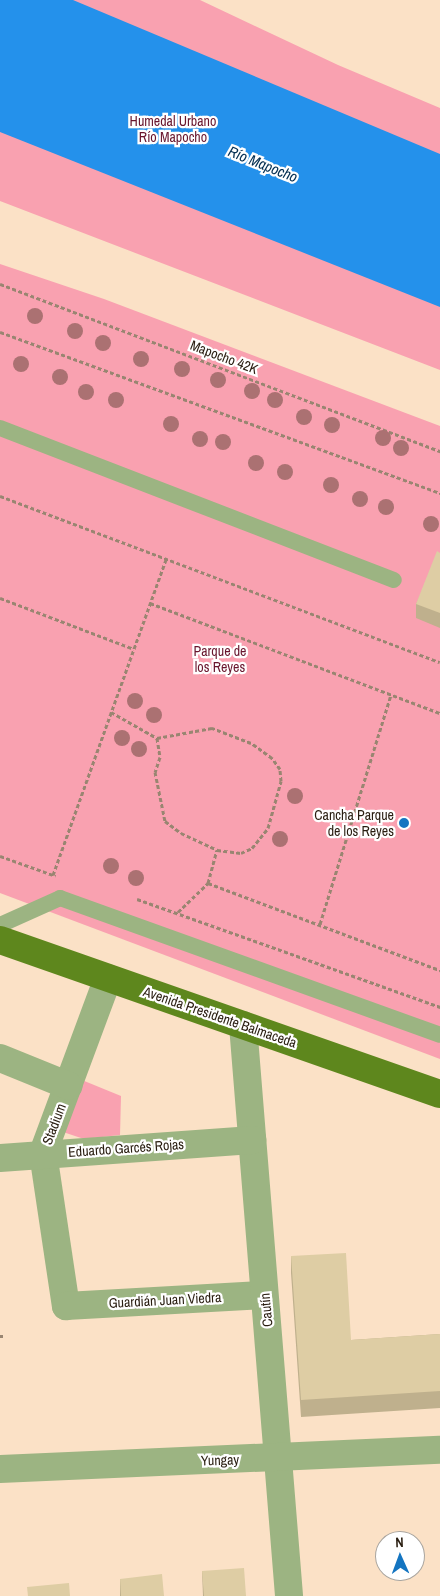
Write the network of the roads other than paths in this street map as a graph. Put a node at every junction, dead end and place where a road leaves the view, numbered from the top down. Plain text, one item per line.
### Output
1 (0, 428) edge
2 (394, 580) dead end
3 (0, 925) edge
4 (0, 940) edge
5 (108, 978) junction
6 (242, 1025) junction
7 (440, 1034) edge
8 (0, 1058) edge
9 (69, 1086) junction
10 (440, 1094) edge
11 (252, 1140) junction
12 (43, 1153) junction
13 (0, 1158) edge
14 (264, 1295) junction
15 (66, 1306) joint
16 (440, 1450) edge
17 (278, 1458) junction
18 (0, 1470) edge
19 (288, 1596) edge

1 - 2 lane
3 - 7 lane
4 - 5 main road, Avenida Presidente Balmaceda
5 - 6 main road, Avenida Presidente Balmaceda
5 - 9 street, Stadium
6 - 10 main road, Avenida Presidente Balmaceda
6 - 11 street, Cautín
8 - 9 street
9 - 12 street, Stadium
11 - 12 street, Eduardo Garcés Rojas
11 - 14 street, Cautín
12 - 13 street, Eduardo Garcés Rojas
12 - 15 street, Stadium
14 - 15 street, Guardián Juan Viedra
14 - 17 street, Cautín
16 - 17 street, Yungay
17 - 18 street, Yungay
17 - 19 street, Cautín

